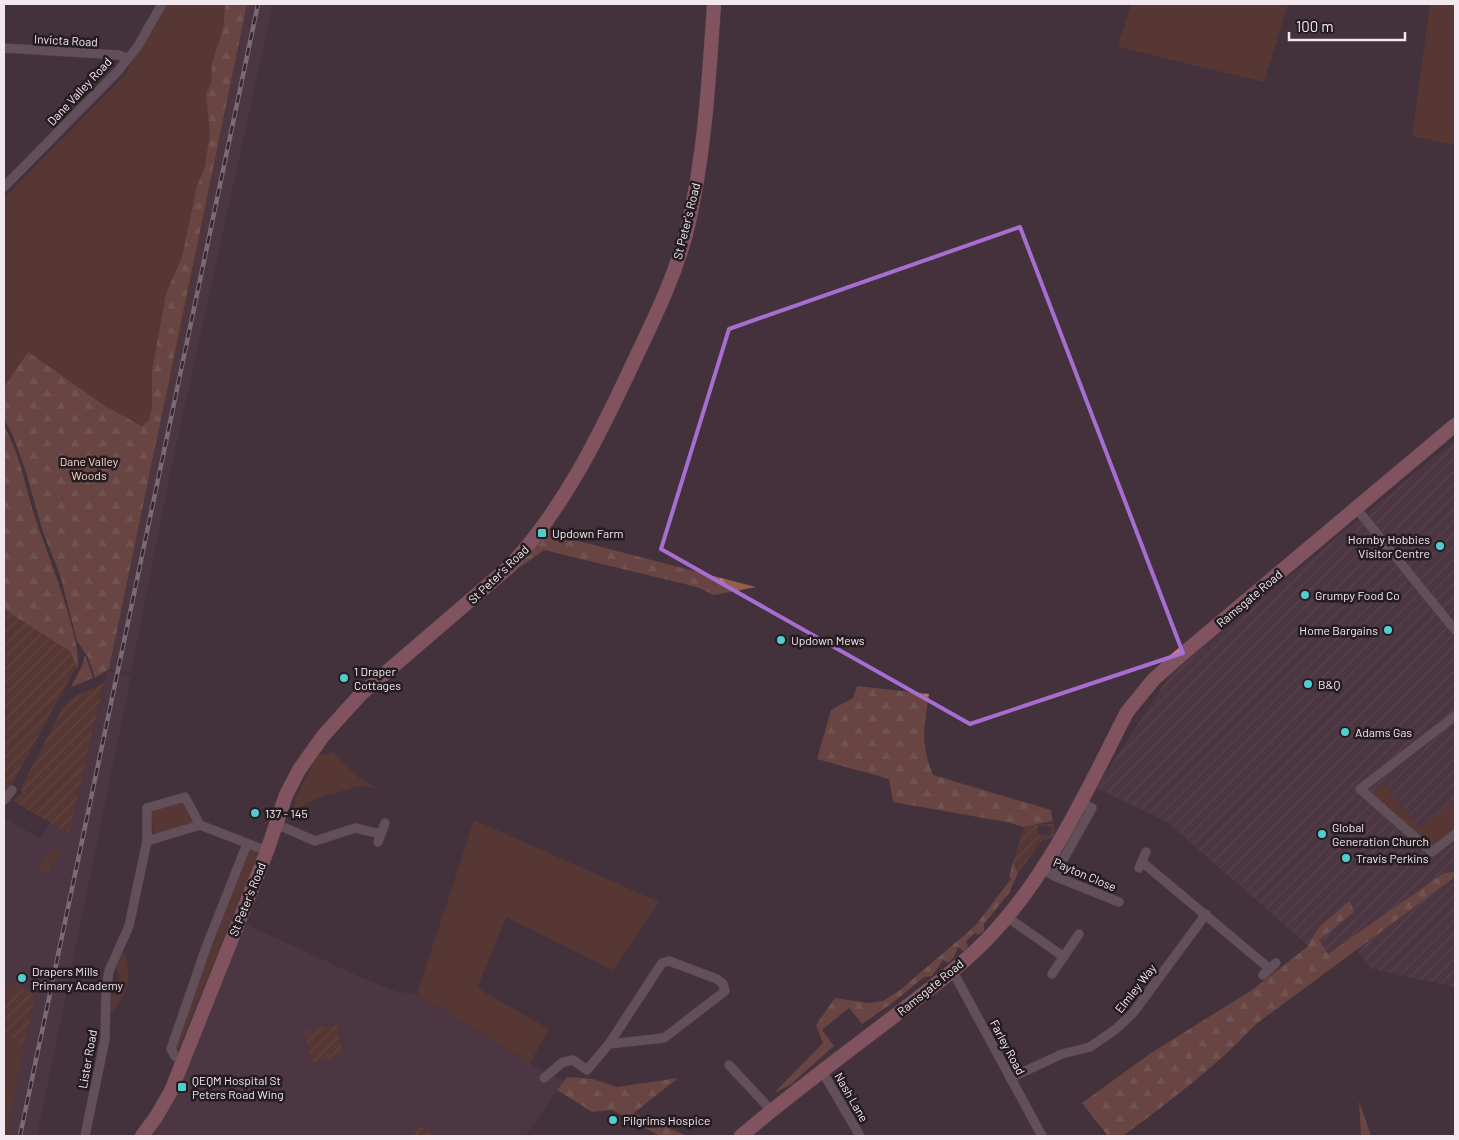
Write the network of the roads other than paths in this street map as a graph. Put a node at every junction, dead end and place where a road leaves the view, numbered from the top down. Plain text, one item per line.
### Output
1 (162, 4) edge
2 (714, 4) edge
3 (4, 48) edge
4 (126, 58) junction
5 (4, 187) edge
6 (1455, 425) edge
7 (1356, 508) junction
8 (1455, 630) edge
9 (1455, 716) edge
10 (12, 790) dead end
11 (4, 800) edge
12 (385, 823) dead end
13 (276, 824) junction
14 (200, 825) junction
15 (1455, 834) edge
16 (147, 841) junction
17 (247, 844) junction
18 (267, 851) junction
19 (1146, 852) dead end
20 (1048, 872) junction
21 (1119, 902) dead end
22 (1206, 914) junction
23 (1007, 917) junction
24 (1079, 934) dead end
25 (1064, 956) junction
26 (1270, 969) dead end
27 (952, 970) junction
28 (1052, 974) dead end
29 (609, 1044) junction
30 (182, 1061) junction
31 (729, 1065) dead end
32 (822, 1071) junction
33 (544, 1078) dead end
34 (1010, 1078) junction
35 (771, 1110) junction
36 (85, 1136) edge
37 (142, 1136) edge
38 (741, 1136) edge
39 (860, 1136) edge
40 (1042, 1136) edge

1 - 4 street, Dane Valley Road
2 - 13 main road, St Peter's Road
3 - 4 street, Invicta Road
4 - 5 street, Dane Valley Road
6 - 7 main road, Ramsgate Road
7 - 8 street
7 - 20 main road, Ramsgate Road
9 - 15 street
10 - 11 street
12 - 13 street
13 - 18 main road, St Peter's Road
14 - 16 street
14 - 16 street, Lister Road
14 - 17 street
16 - 36 street, Lister Road
17 - 18 street
17 - 30 street, St Peter's Road
18 - 30 main road, St Peter's Road
19 - 22 street
20 - 21 street, Payton Close
20 - 23 main road, Ramsgate Road
22 - 26 street
22 - 34 street, Elmley Way
23 - 25 street
23 - 27 main road, Ramsgate Road
24 - 25 street
25 - 28 street
27 - 32 main road, Ramsgate Road
27 - 34 street, Farley Road
29 - 29 street
29 - 33 street
30 - 37 main road, St Peter's Road
31 - 35 street
32 - 35 main road, Ramsgate Road
32 - 39 street, Nash Lane
34 - 40 street, Farley Road
35 - 38 main road, Ramsgate Road

